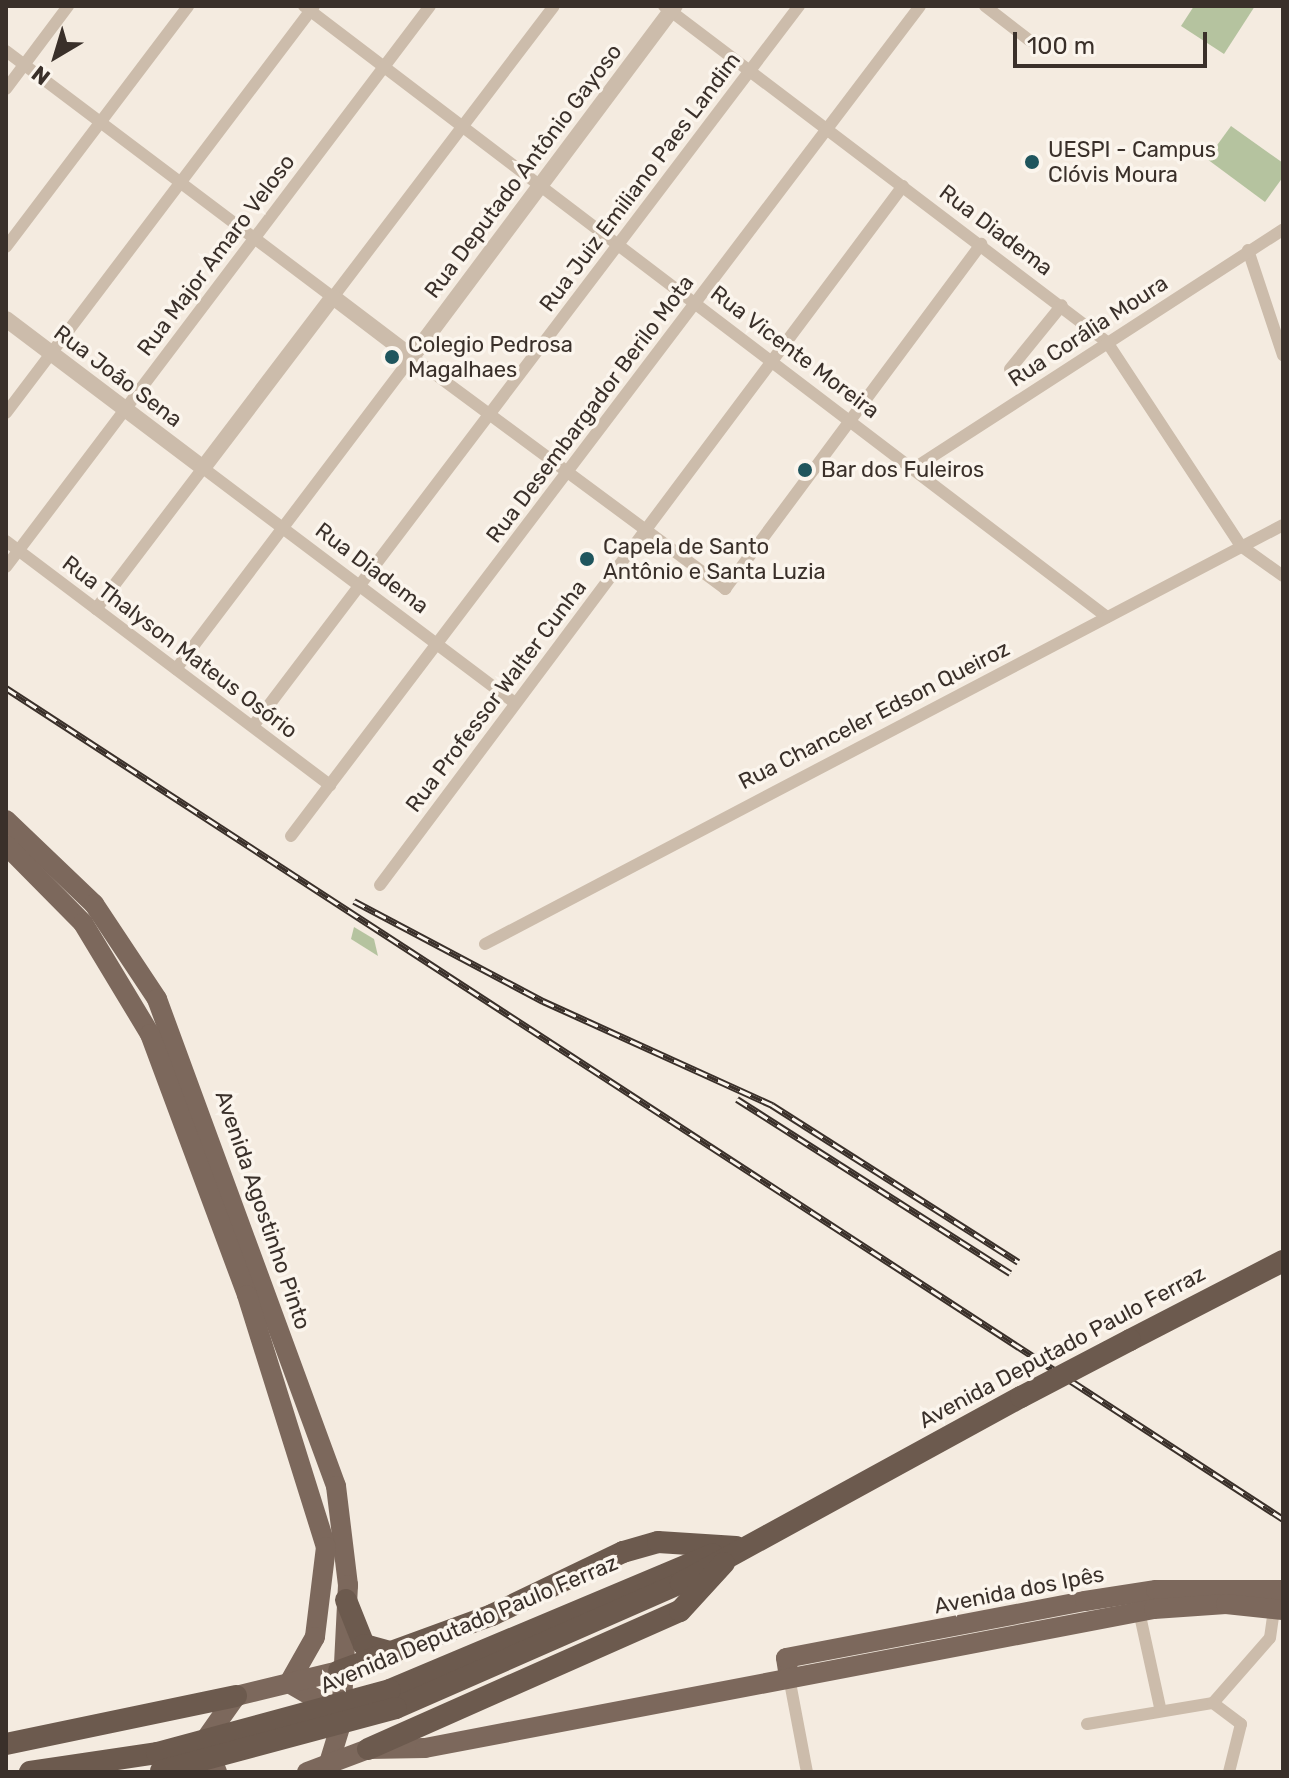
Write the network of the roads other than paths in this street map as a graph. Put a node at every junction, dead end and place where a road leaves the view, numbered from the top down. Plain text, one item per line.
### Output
1 (68, 6) edge
2 (188, 6) edge
3 (430, 6) edge
4 (554, 6) edge
5 (799, 6) edge
6 (920, 6) edge
7 (985, 6) edge
8 (309, 8) edge
9 (670, 8) edge
10 (1029, 40) dead end
11 (6, 51) edge
12 (24, 65) junction
13 (384, 67) junction
14 (750, 70) junction
15 (6, 89) edge
16 (100, 122) junction
17 (461, 127) junction
18 (828, 128) junction
19 (180, 182) junction
20 (539, 185) junction
21 (903, 186) junction
22 (1283, 230) edge
23 (254, 238) junction
24 (981, 244) junction
25 (618, 245) junction
26 (6, 247) edge
27 (1248, 250) junction
28 (333, 297) junction
29 (696, 302) junction
30 (1062, 305) junction
31 (6, 319) edge
32 (1107, 342) junction
33 (52, 353) junction
34 (1283, 355) edge
35 (412, 357) junction
36 (773, 360) junction
37 (1010, 369) dead end
38 (125, 409) junction
39 (6, 413) edge
40 (489, 415) junction
41 (851, 418) junction
42 (916, 467) junction
43 (203, 468) junction
44 (567, 473) junction
45 (1283, 525) edge
46 (282, 526) junction
47 (645, 530) junction
48 (6, 541) edge
49 (1241, 546) junction
50 (19, 550) junction
51 (6, 567) edge
52 (1283, 576) edge
53 (361, 584) junction
54 (96, 609) junction
55 (1107, 617) junction
56 (438, 643) junction
57 (176, 669) junction
58 (515, 703) junction
59 (253, 726) junction
60 (330, 785) junction
61 (6, 820) edge
62 (291, 836) dead end
63 (6, 845) edge
64 (380, 885) dead end
65 (485, 944) dead end
66 (1283, 1261) edge
67 (737, 1547) junction
68 (346, 1600) junction
69 (1280, 1603) edge
70 (1139, 1611) junction
71 (395, 1653) junction
72 (339, 1671) junction
73 (789, 1677) junction
74 (289, 1683) junction
75 (236, 1696) junction
76 (1213, 1703) junction
77 (1160, 1707) junction
78 (339, 1712) junction
79 (1087, 1724) dead end
80 (6, 1744) edge
81 (368, 1749) junction
82 (329, 1763) junction
83 (157, 1765) edge
84 (30, 1772) edge
85 (217, 1772) edge
86 (307, 1772) edge
87 (807, 1772) edge
88 (1229, 1772) edge

1 - 12 street
2 - 16 street
3 - 13 street, Rua Major Amaro Veloso
4 - 17 street
5 - 14 street, Rua Juiz Emiliano Paes Landim
6 - 18 street, Rua Desembargador Berilo Mota
7 - 10 street
8 - 13 street, Rua Vicente Moreira
8 - 19 street
9 - 14 street, Rua Diadema
9 - 20 street, Rua Deputado Antônio Gayoso
11 - 12 street
12 - 15 street
12 - 16 street
13 - 17 street, Rua Vicente Moreira
13 - 23 street, Rua Major Amaro Veloso
14 - 18 street, Rua Diadema
14 - 25 street, Rua Juiz Emiliano Paes Landim
16 - 19 street
16 - 26 street
17 - 20 street, Rua Vicente Moreira
17 - 28 street
18 - 21 street, Rua Diadema
18 - 29 street, Rua Desembargador Berilo Mota
19 - 23 street
19 - 33 street
20 - 25 street, Rua Vicente Moreira
20 - 35 street, Rua Deputado Antônio Gayoso
21 - 24 street, Rua Diadema
21 - 36 street, Rua Professor Walter Cunha
22 - 27 street, Rua Corália Moura
23 - 28 street
23 - 38 street, Rua Major Amaro Veloso
24 - 30 street, Rua Diadema
24 - 41 street
25 - 29 street, Rua Vicente Moreira
25 - 40 street, Rua Juiz Emiliano Paes Landim
27 - 32 street, Rua Corália Moura
27 - 34 street
28 - 35 street
28 - 43 street
29 - 36 street, Rua Vicente Moreira
29 - 44 street, Rua Desembargador Berilo Mota
30 - 32 street, Rua Diadema
30 - 37 street
31 - 33 street, Rua João Sena
32 - 42 street, Rua Corália Moura
32 - 49 street, Rua Diadema
33 - 38 street, Rua João Sena
33 - 39 street
35 - 40 street
35 - 46 street, Rua Deputado Antônio Gayoso
36 - 41 street, Rua Vicente Moreira
36 - 47 street, Rua Professor Walter Cunha
38 - 43 street, Rua João Sena
38 - 50 street, Rua Major Amaro Veloso
40 - 44 street
40 - 53 street, Rua Juiz Emiliano Paes Landim
41 - 42 street, Rua Vicente Moreira
41 - 47 street
42 - 55 street, Rua Vicente Moreira
43 - 46 street, Rua Diadema
43 - 54 street
44 - 47 street
44 - 56 street, Rua Desembargador Berilo Mota
45 - 49 street, Rua Chanceler Edson Queiroz
46 - 53 street, Rua Diadema
46 - 57 street, Rua Deputado Antônio Gayoso
47 - 58 street, Rua Professor Walter Cunha
48 - 50 street, Rua Thalyson Mateus Osório
49 - 52 street
49 - 55 street, Rua Chanceler Edson Queiroz
50 - 51 street, Rua Major Amaro Veloso
50 - 54 street, Rua Thalyson Mateus Osório
53 - 56 street, Rua Diadema
53 - 59 street, Rua Juiz Emiliano Paes Landim
54 - 57 street, Rua Thalyson Mateus Osório
55 - 65 street, Rua Chanceler Edson Queiroz
56 - 58 street, Rua Diadema
56 - 60 street, Rua Desembargador Berilo Mota
57 - 59 street, Rua Thalyson Mateus Osório
58 - 64 street, Rua Professor Walter Cunha
59 - 60 street, Rua Thalyson Mateus Osório
60 - 62 street, Rua Desembargador Berilo Mota
61 - 68 main road, Avenida Agostinho Pinto
63 - 74 main road, Avenida Agostinho Pinto
66 - 67 highway, Avenida Deputado Paulo Ferraz, bridge
67 - 71 highway
67 - 81 highway
67 - 83 highway, Avenida Deputado Paulo Ferraz, bridge
68 - 71 highway
68 - 72 main road, Avenida Agostinho Pinto
69 - 70 main road, Avenida dos Ipês
69 - 73 main road, Avenida dos Ipês
69 - 76 street
70 - 73 main road, Avenida dos Ipês
70 - 77 street
71 - 72 highway
72 - 74 main road
72 - 78 main road, Avenida Agostinho Pinto
73 - 81 main road, Avenida dos Ipês
73 - 87 street
74 - 75 main road
74 - 78 main road
75 - 80 highway
75 - 85 main road
76 - 77 street
76 - 88 street
77 - 79 street
78 - 82 main road, Avenida Agostinho Pinto
81 - 82 main road, Avenida dos Ipês
82 - 86 main road, Avenida dos Ipês
83 - 84 highway, Avenida Deputado Paulo Ferraz

